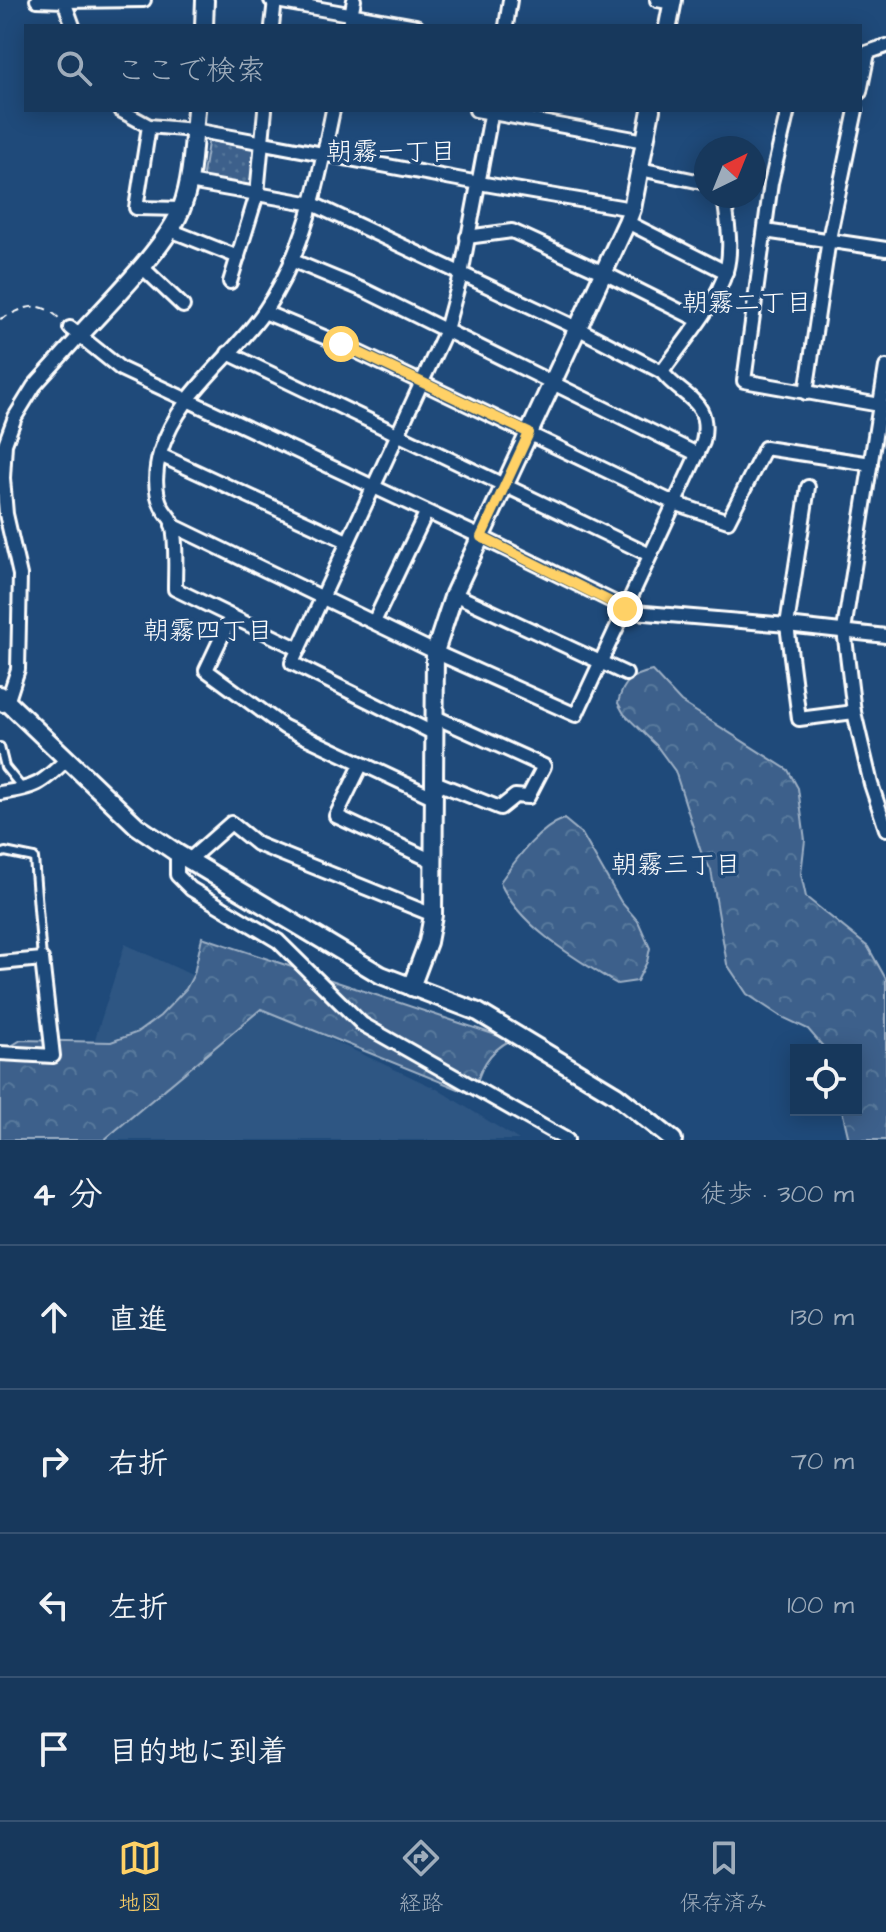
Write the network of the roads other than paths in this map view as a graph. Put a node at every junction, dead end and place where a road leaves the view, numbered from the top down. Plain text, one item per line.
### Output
1 (144, 0) edge
2 (205, 0) edge
3 (273, 0) edge
4 (354, 0) edge
5 (510, 0) edge
6 (44, 1) edge
7 (64, 1) edge
8 (668, 1) edge
9 (350, 21) edge
10 (72, 24) edge
11 (204, 24) edge
12 (272, 24) edge
13 (390, 24) edge
14 (506, 24) edge
15 (668, 24) edge
16 (886, 46) edge
17 (864, 54) edge
18 (124, 112) edge
19 (196, 112) edge
20 (265, 112) edge
21 (333, 112) edge
22 (492, 112) edge
23 (651, 112) edge
24 (788, 112) edge
25 (856, 112) edge
26 (149, 126) junction
27 (194, 130) junction
28 (645, 141) junction
29 (262, 143) junction
30 (324, 154) junction
31 (640, 169) junction
32 (694, 180) edge
33 (189, 182) junction
34 (479, 183) junction
35 (257, 194) junction
36 (313, 204) junction
37 (725, 208) edge
38 (182, 209) junction
39 (630, 215) junction
40 (170, 230) junction
41 (765, 231) junction
42 (467, 237) junction
43 (829, 239) junction
44 (886, 249) edge
45 (238, 257) junction
46 (291, 260) junction
47 (141, 266) junction
48 (726, 272) junction
49 (604, 273) junction
50 (461, 275) junction
51 (230, 282) dead end
52 (183, 306) dead end
53 (264, 312) junction
54 (698, 320) junction
55 (577, 328) junction
56 (446, 330) junction
57 (74, 332) junction
58 (228, 353) junction
59 (886, 367) edge
60 (662, 372) junction
61 (553, 381) junction
62 (422, 383) junction
63 (806, 393) junction
64 (185, 401) junction
65 (880, 405) junction
66 (529, 433) junction
67 (397, 434) junction
68 (2, 445) edge
69 (880, 450) edge
70 (697, 454) junction
71 (160, 455) junction
72 (871, 464) junction
73 (505, 485) junction
74 (372, 487) junction
75 (808, 487) dead end
76 (674, 503) junction
77 (426, 513) junction
78 (172, 525) junction
79 (481, 537) junction
80 (347, 541) junction
81 (650, 555) junction
82 (454, 594) junction
83 (323, 597) junction
84 (625, 609) junction
85 (231, 617) junction
86 (374, 622) junction
87 (787, 625) junction
88 (844, 630) junction
89 (886, 636) edge
90 (299, 649) junction
91 (435, 652) junction
92 (599, 662) junction
93 (626, 674) dead end
94 (2, 701) edge
95 (854, 712) junction
96 (433, 724) junction
97 (0, 747) edge
98 (67, 759) junction
99 (361, 765) junction
100 (886, 781) edge
101 (871, 784) junction
102 (23, 789) junction
103 (433, 789) junction
104 (0, 793) edge
105 (886, 829) edge
106 (0, 854) edge
107 (183, 857) junction
108 (433, 861) junction
109 (433, 915) junction
110 (42, 959) junction
111 (0, 963) edge
112 (411, 987) junction
113 (0, 1053) edge
114 (567, 1140) edge
115 (673, 1140) edge

1 - 7 street
2 - 11 street
3 - 9 street
3 - 12 street
4 - 9 street
5 - 14 street
6 - 7 street
7 - 10 street
8 - 15 street
9 - 13 street
16 - 17 street
18 - 26 street
19 - 27 street
20 - 29 street
21 - 30 street
22 - 28 street
22 - 34 street
23 - 28 street
24 - 41 street
25 - 43 street
26 - 27 street
26 - 38 street
27 - 29 street
27 - 33 street
28 - 31 street
29 - 30 street
29 - 35 street
30 - 34 street
30 - 36 street
31 - 32 street
31 - 39 street
33 - 35 street
33 - 38 street
34 - 39 street
34 - 42 street
35 - 36 street
35 - 45 street
36 - 46 street
36 - 50 street
37 - 48 street
38 - 40 street
39 - 48 street
39 - 49 street
40 - 45 street
40 - 47 street
41 - 43 street
41 - 63 street
42 - 49 street
42 - 50 street
43 - 44 street
43 - 63 street
45 - 51 street
46 - 53 street
46 - 56 street
47 - 52 street
47 - 57 street
48 - 54 street
49 - 54 street
49 - 55 street
50 - 55 street
50 - 56 street
53 - 58 street
53 - 62 street
54 - 60 street
55 - 60 street
55 - 61 street
56 - 61 street
56 - 62 street
57 - 64 street
57 - 68 street
58 - 64 street
58 - 67 street
59 - 65 street
60 - 70 street
61 - 66 street
61 - 70 street
62 - 66 street
62 - 67 street
63 - 65 street
64 - 71 street
64 - 74 street
65 - 69 street
66 - 73 street
66 - 76 street
67 - 73 street
67 - 74 street
68 - 94 street
69 - 72 street
70 - 76 street
71 - 78 street
71 - 80 street
72 - 76 street
72 - 88 street
73 - 79 street
73 - 81 street
74 - 77 street
74 - 80 street
75 - 87 street
76 - 81 street
77 - 79 street
77 - 86 street
78 - 83 street
78 - 85 street
79 - 82 street
79 - 84 street
80 - 83 street
81 - 84 street
82 - 91 street
82 - 92 street
83 - 86 street
83 - 90 street
84 - 87 street
84 - 92 street
85 - 90 street
85 - 99 street
86 - 91 street
87 - 88 street
87 - 95 street
88 - 89 street
88 - 95 street
90 - 96 street
91 - 92 street
91 - 96 street
92 - 93 street
94 - 98 street
95 - 101 street
96 - 103 street
96 - 103 street
97 - 102 lane
98 - 102 street
98 - 107 street
99 - 103 street
99 - 108 street
100 - 101 street
101 - 105 street
102 - 104 street
103 - 108 street
106 - 110 lane
107 - 109 street
107 - 112 street
107 - 114 street
108 - 109 street
109 - 112 street
110 - 111 street
110 - 113 street
112 - 115 street

